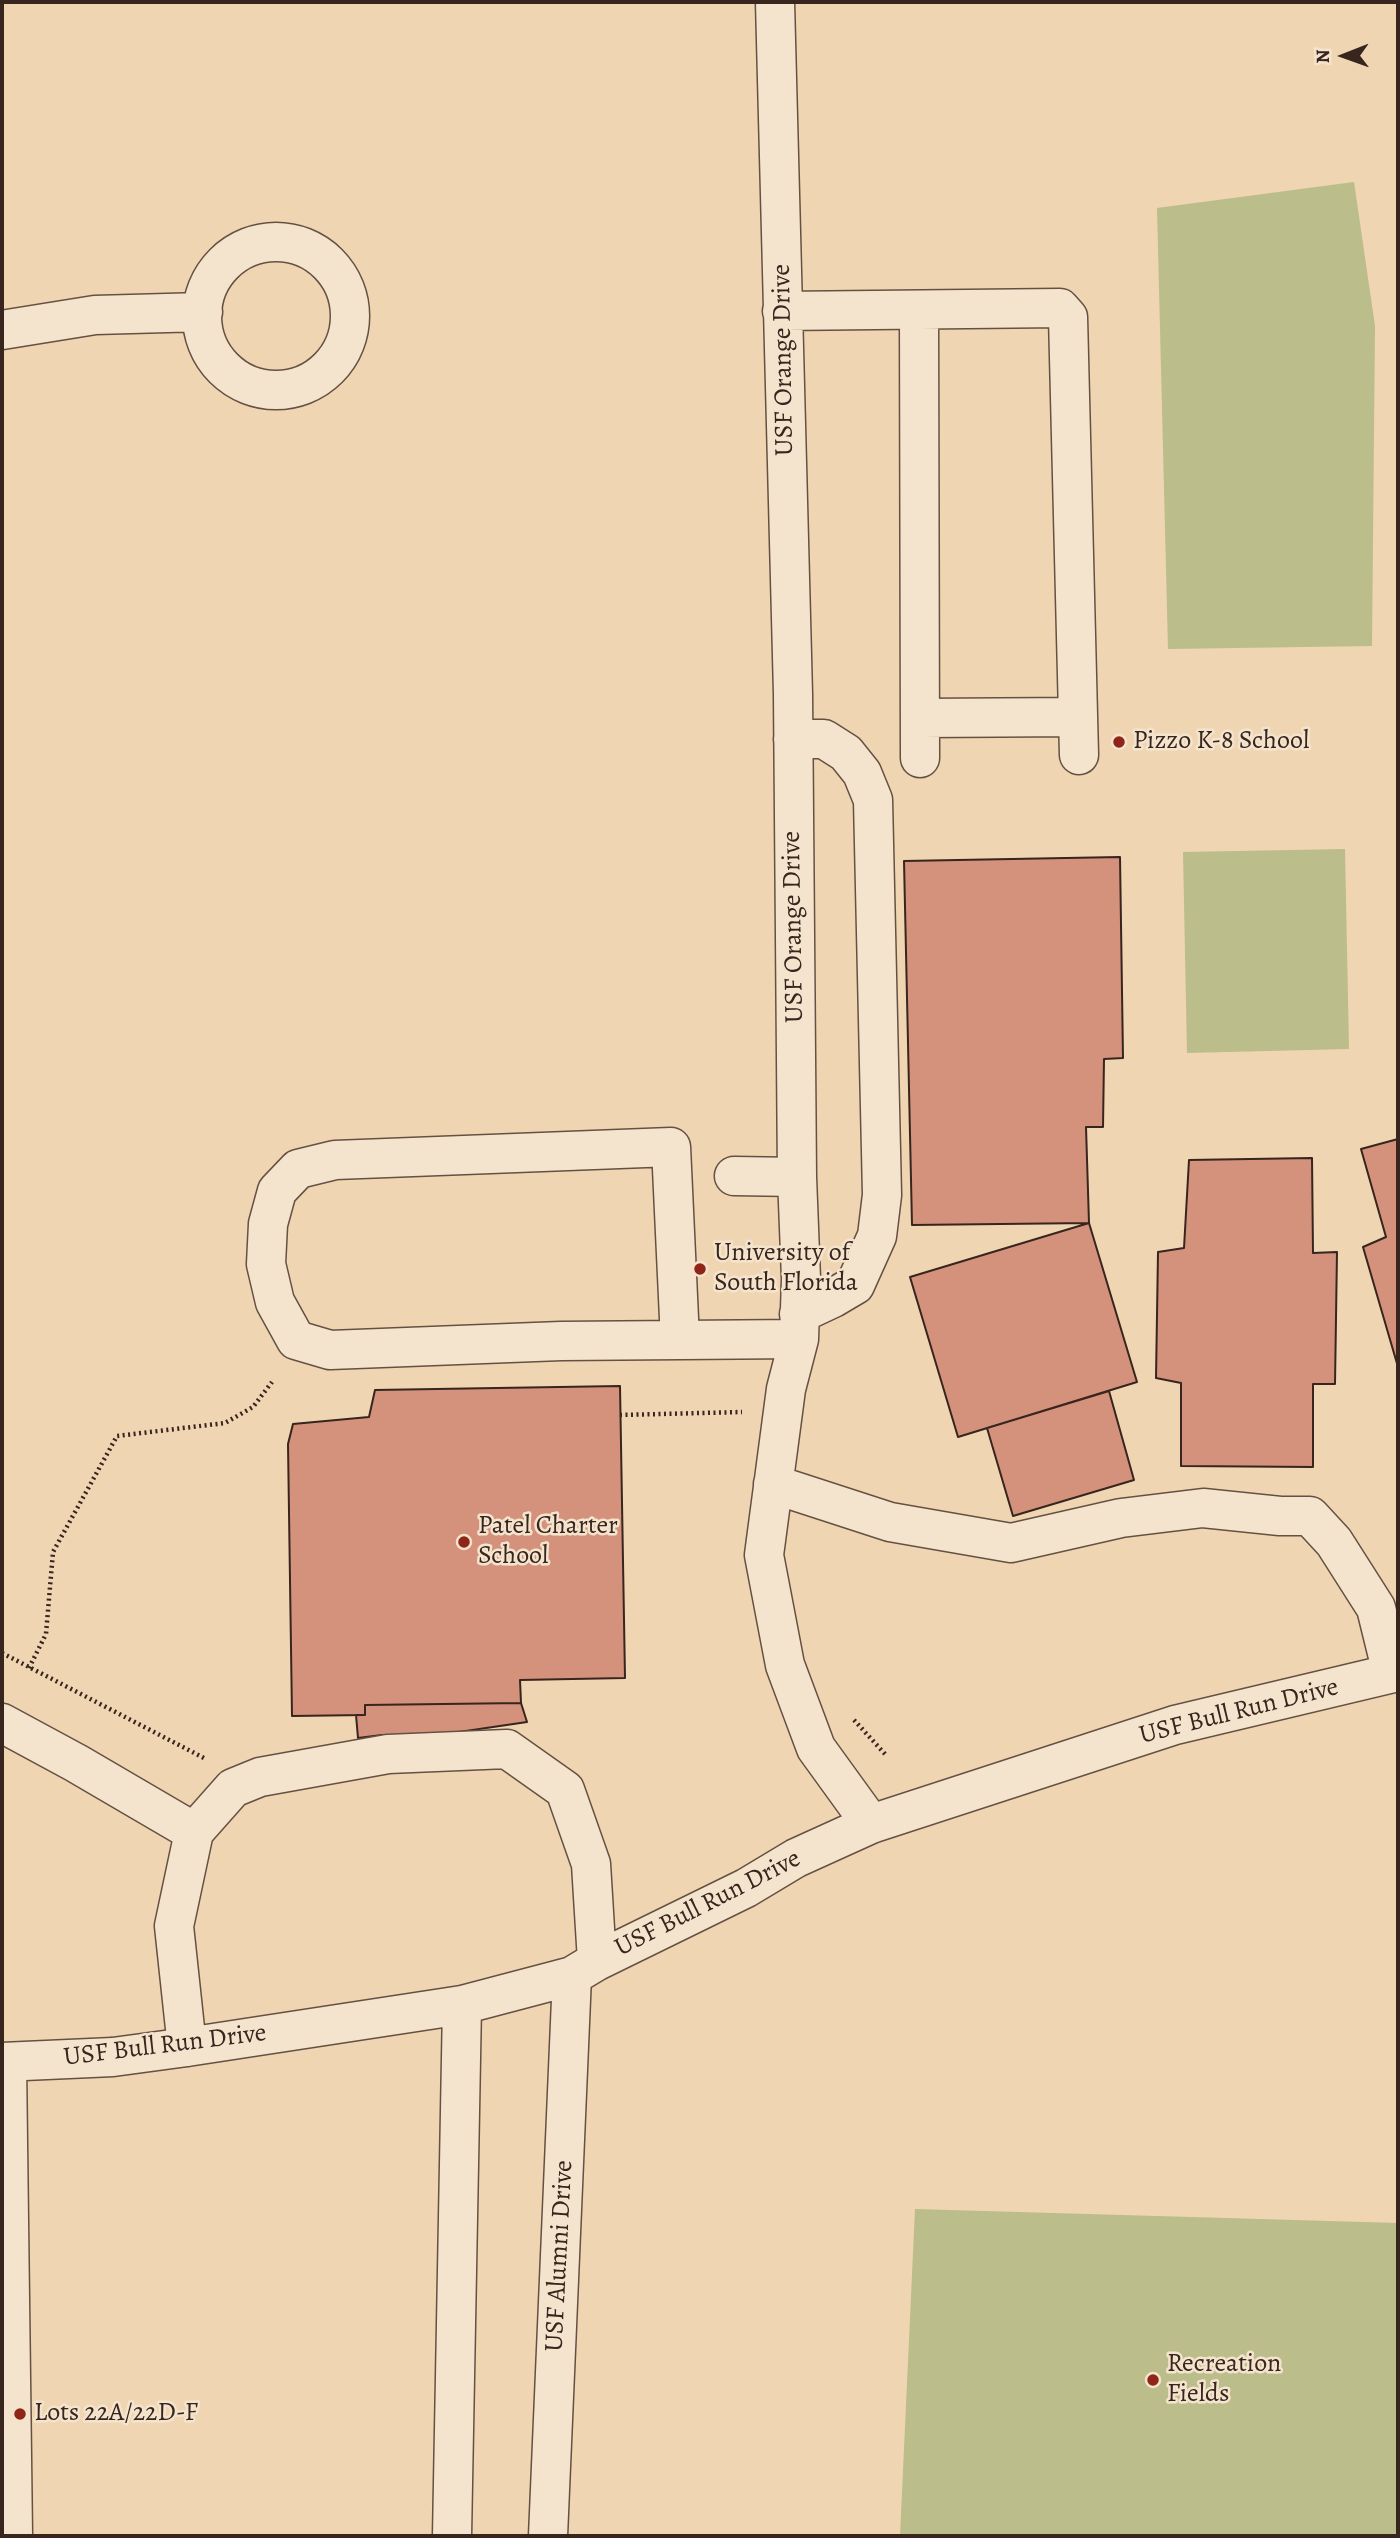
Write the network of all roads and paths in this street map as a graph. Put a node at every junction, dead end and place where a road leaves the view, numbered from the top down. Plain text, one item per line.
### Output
1 (775, 2) edge
2 (782, 311) junction
3 (919, 311) junction
4 (203, 312) dead end
5 (2, 330) edge
6 (1078, 717) junction
7 (921, 718) junction
8 (793, 739) junction
9 (1079, 755) dead end
10 (920, 758) dead end
11 (734, 1176) dead end
12 (797, 1177) junction
13 (799, 1326) junction
14 (680, 1340) junction
15 (272, 1382) dead end
16 (748, 1412) dead end
17 (620, 1415) dead end
18 (773, 1484) junction
19 (2, 1653) edge
20 (29, 1668) junction
21 (1395, 1672) edge
22 (2, 1723) edge
23 (211, 1761) dead end
24 (871, 1824) junction
25 (194, 1832) junction
26 (585, 1968) junction
27 (462, 2005) junction
28 (187, 2047) junction
29 (4, 2063) edge
30 (6, 2369) edge
31 (13, 2536) edge
32 (452, 2536) edge
33 (548, 2536) edge

1 - 2 street, USF Orange Drive
2 - 3 street
2 - 8 street, USF Orange Drive
3 - 6 street
3 - 7 street
4 - 5 street
6 - 7 street
6 - 9 street
7 - 10 street
8 - 12 street, USF Orange Drive
8 - 13 street
11 - 12 street
12 - 13 street, USF Orange Drive
13 - 14 street
13 - 18 street, USF Orange Drive
14 - 14 street
15 - 20 path
16 - 17 path
18 - 21 street
18 - 24 street, USF Orange Drive
19 - 20 path
20 - 23 path
21 - 24 street, USF Bull Run Drive
22 - 25 street
24 - 26 street, USF Bull Run Drive
25 - 26 street, USF Alumni Drive
25 - 28 street
26 - 27 street, USF Bull Run Drive
26 - 33 street, USF Alumni Drive
27 - 28 street, USF Bull Run Drive
27 - 32 street
28 - 29 street, USF Bull Run Drive
29 - 30 street
30 - 31 street

